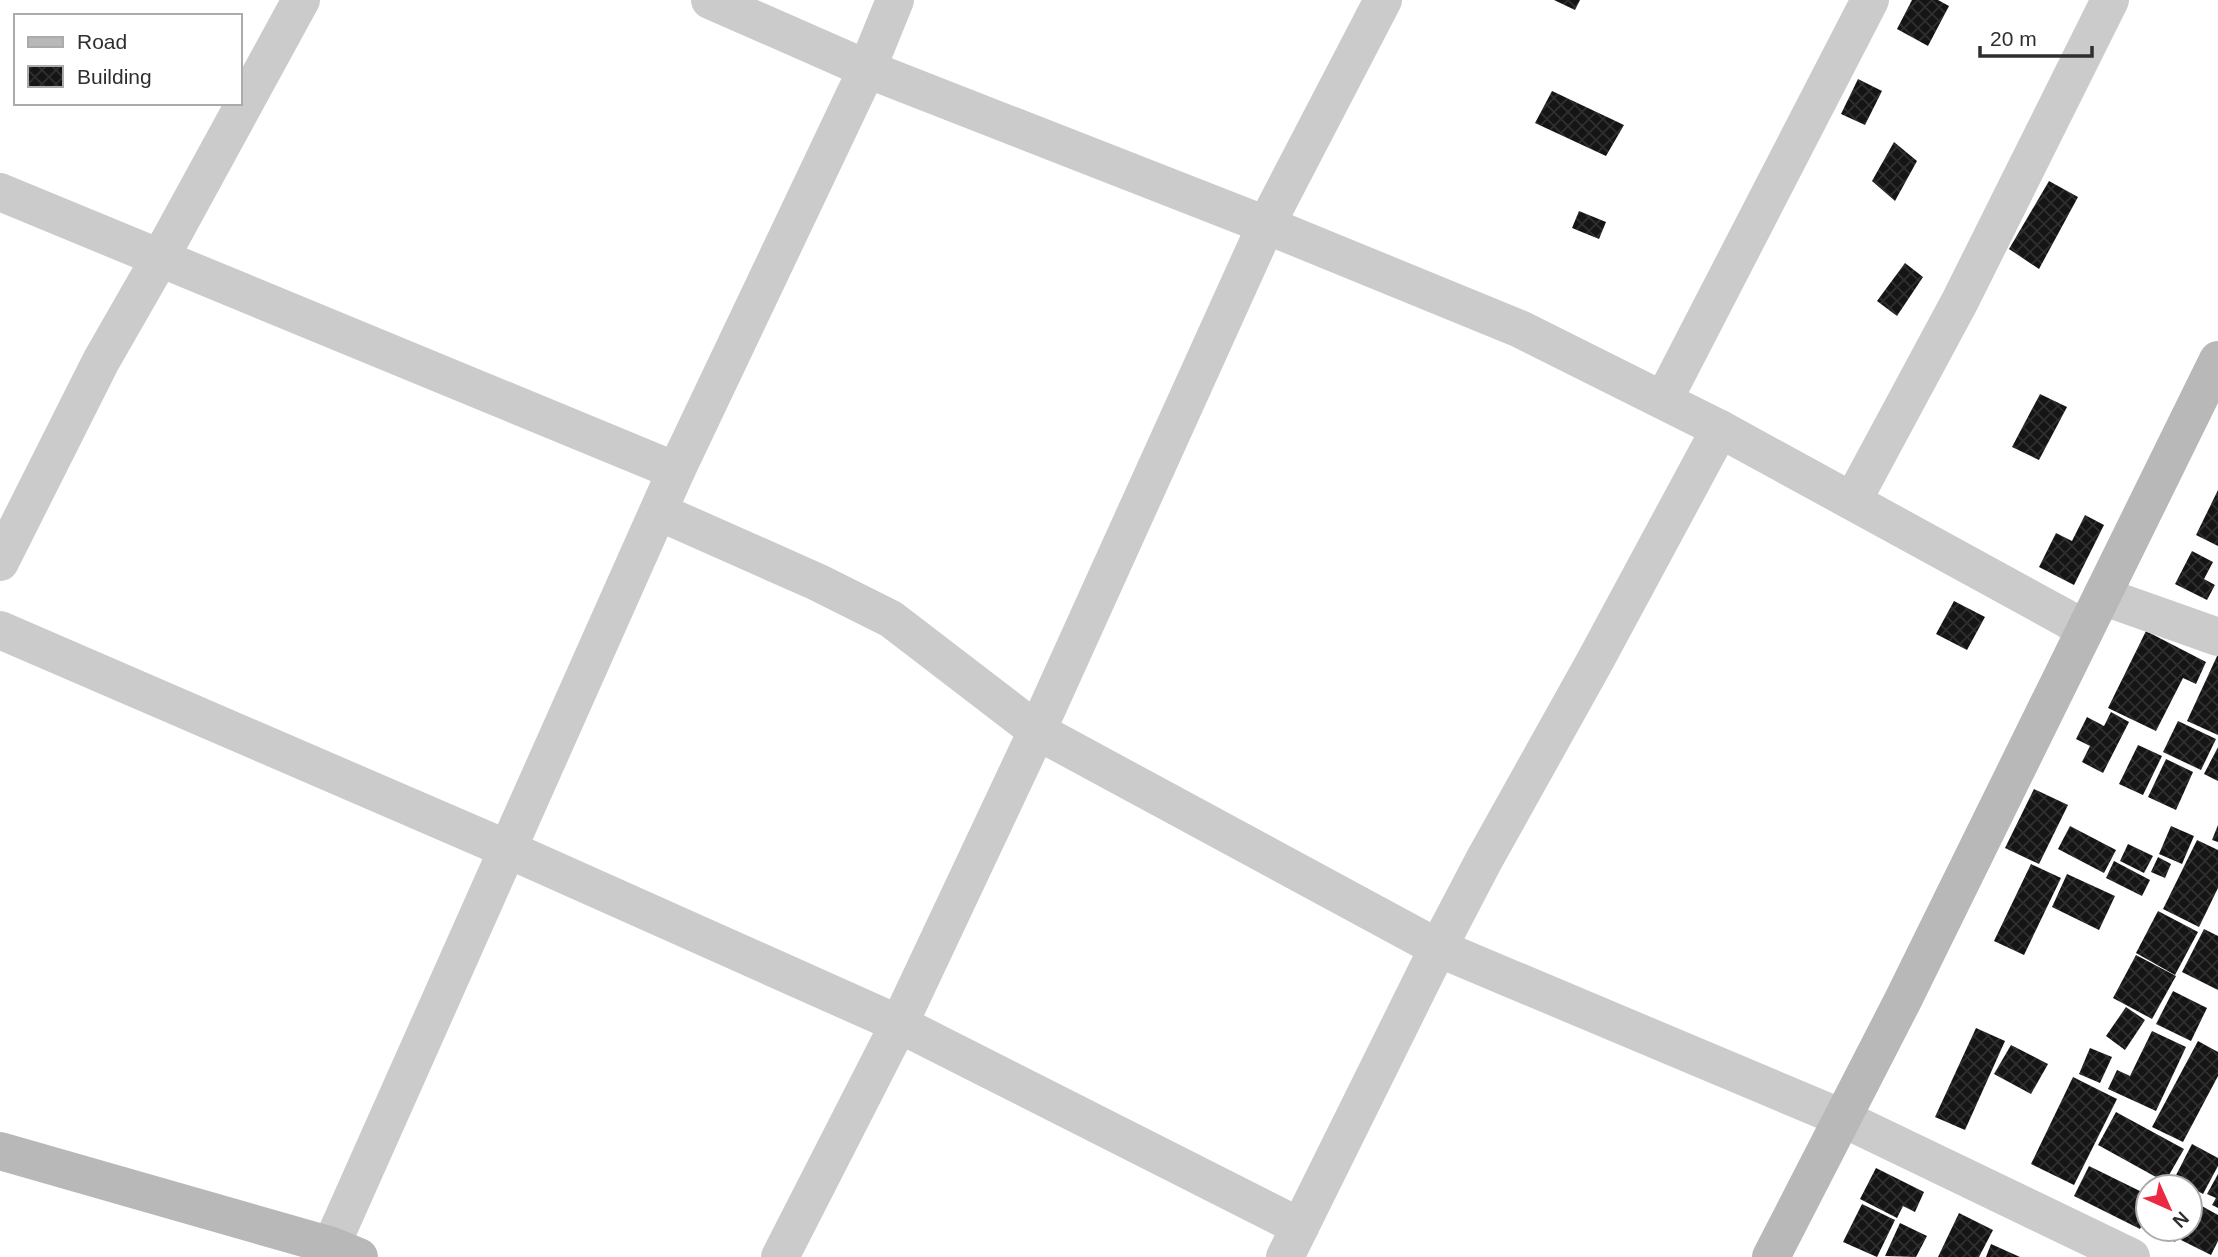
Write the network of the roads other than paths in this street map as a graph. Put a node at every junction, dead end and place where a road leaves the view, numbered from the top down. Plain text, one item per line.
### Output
1 (301, 0) edge
2 (710, 0) edge
3 (895, 0) edge
4 (1383, 0) edge
5 (1870, 0) edge
6 (2110, 0) edge
7 (867, 69) junction
8 (0, 192) edge
9 (1266, 225) junction
10 (160, 258) junction
11 (2218, 360) edge
12 (1664, 399) junction
13 (1720, 429) junction
14 (676, 471) junction
15 (1853, 500) junction
16 (659, 512) junction
17 (0, 562) edge
18 (2102, 596) junction
19 (0, 630) edge
20 (2084, 632) junction
21 (2218, 637) edge
22 (1037, 731) junction
23 (507, 849) junction
24 (1438, 948) junction
25 (899, 1024) junction
26 (1842, 1118) junction
27 (0, 1151) edge
28 (1293, 1242) edge
29 (339, 1253) edge
30 (780, 1257) edge
31 (1771, 1257) edge
32 (2131, 1257) edge

1 - 10 street
2 - 7 street
3 - 7 street
4 - 9 street
5 - 12 street
6 - 15 street
7 - 9 street
7 - 14 street
8 - 10 street
9 - 12 street
9 - 22 street
10 - 14 street
10 - 17 street
11 - 18 street
12 - 13 street
13 - 15 street
13 - 24 street
14 - 16 street
15 - 20 street
16 - 22 street
16 - 23 street
18 - 20 street
18 - 21 street
19 - 23 street
20 - 26 street
22 - 24 street
22 - 25 street
23 - 25 street
23 - 29 street
24 - 26 street
24 - 28 street
25 - 28 street
25 - 30 street
26 - 31 street
26 - 32 street
27 - 29 street

